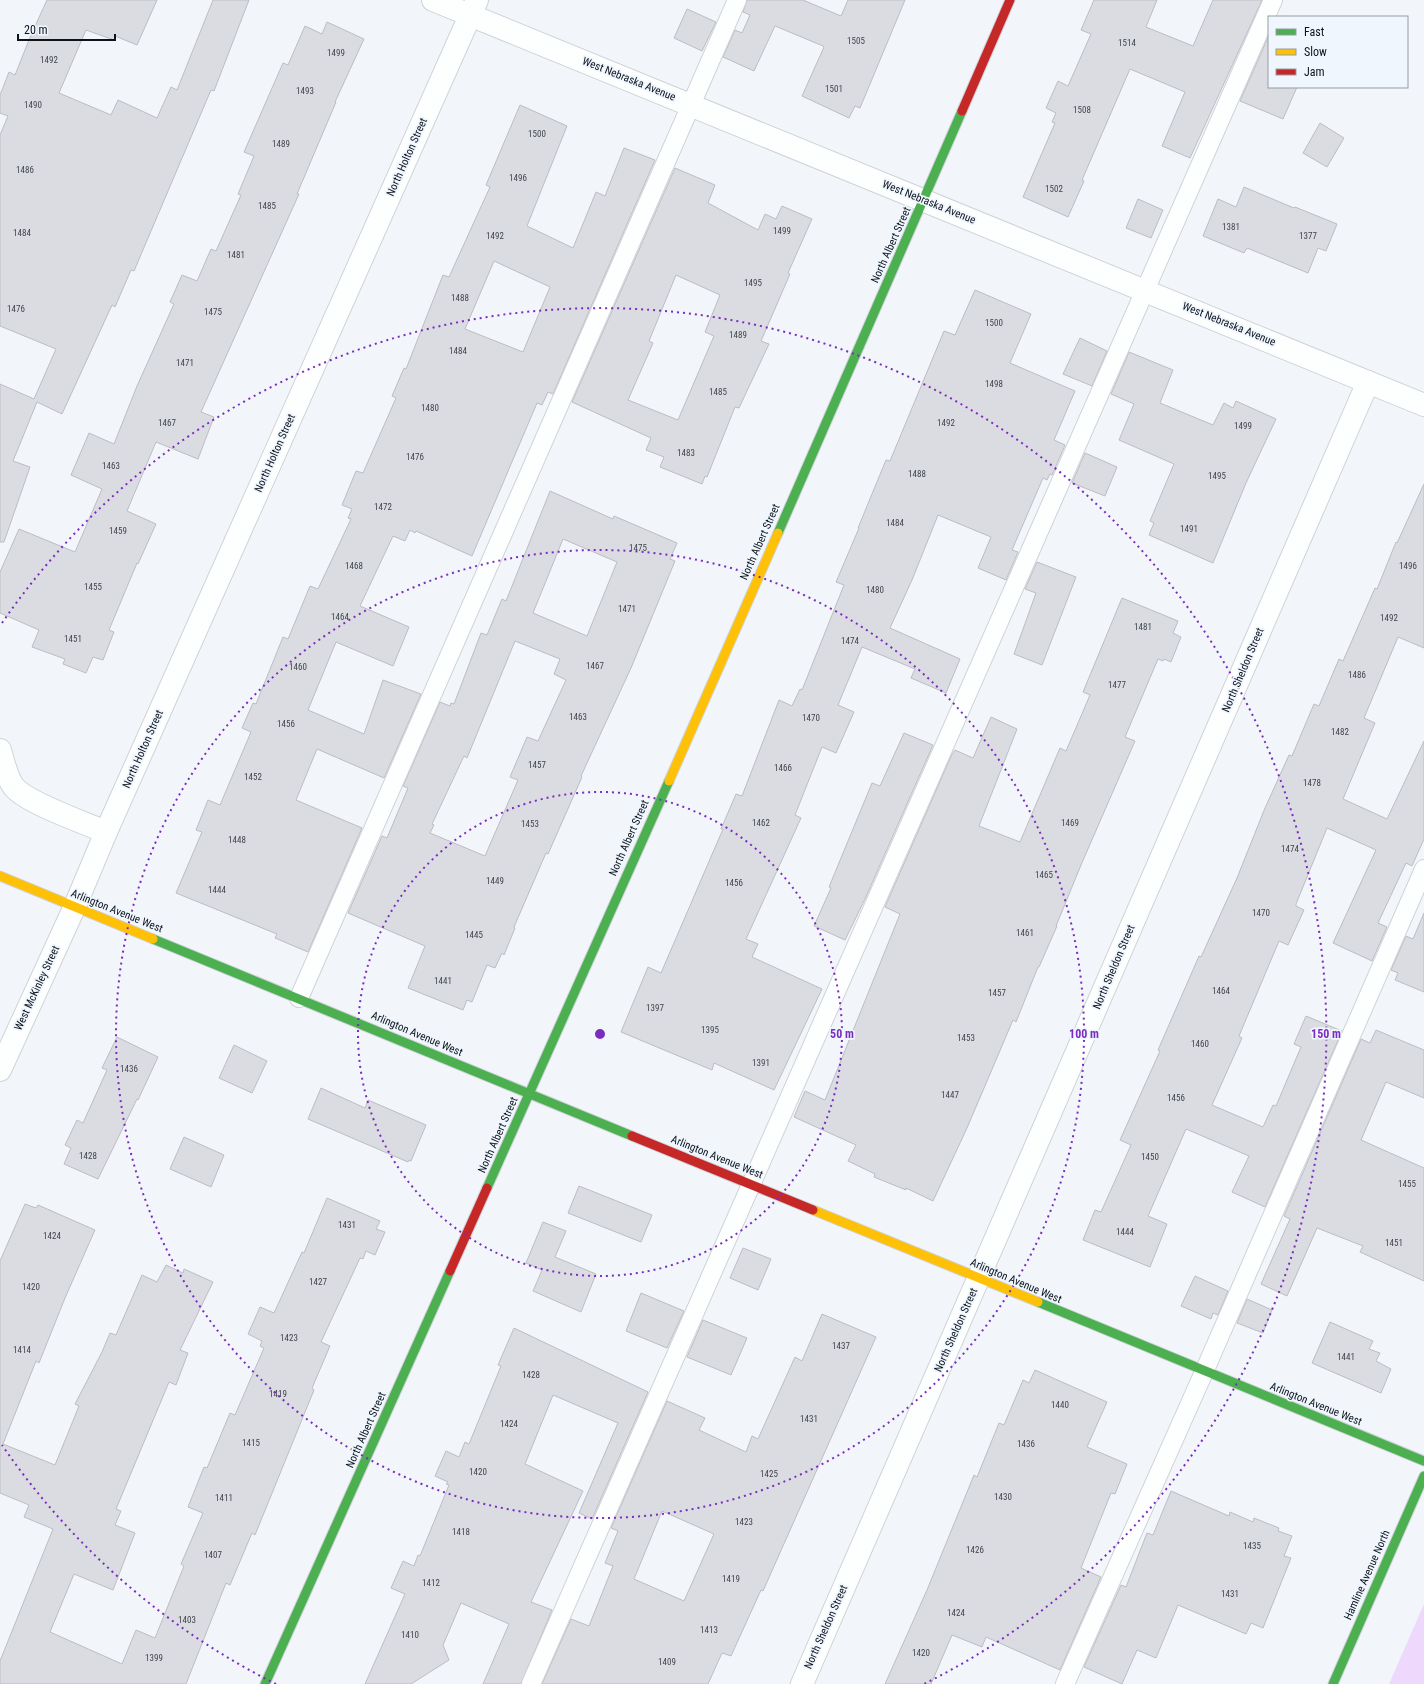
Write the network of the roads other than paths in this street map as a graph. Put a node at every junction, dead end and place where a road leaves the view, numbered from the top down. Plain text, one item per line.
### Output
1 (433, 0) edge
2 (738, 0) edge
3 (1010, 0) edge
4 (1273, 0) edge
5 (474, 7) edge
6 (691, 105) junction
7 (924, 200) junction
8 (1145, 289) junction
9 (1368, 382) junction
10 (1424, 404) edge
11 (0, 750) edge
12 (106, 832) junction
13 (1424, 869) edge
14 (0, 876) edge
15 (75, 906) junction
16 (299, 998) junction
17 (0, 1070) edge
18 (530, 1094) junction
19 (752, 1184) junction
20 (979, 1278) junction
21 (1204, 1372) junction
22 (1424, 1461) edge
23 (1424, 1476) edge
24 (265, 1684) edge
25 (531, 1684) edge
26 (802, 1684) edge
27 (1065, 1684) edge
28 (1333, 1684) edge

1 - 5 street, West Nebraska Avenue
2 - 6 lane
3 - 7 street, North Albert Street
4 - 8 lane
5 - 6 street, West Nebraska Avenue
5 - 12 street, North Holton Street
6 - 7 street, West Nebraska Avenue
6 - 16 lane
7 - 8 street, West Nebraska Avenue
7 - 18 street, North Albert Street
8 - 9 street, West Nebraska Avenue
8 - 19 lane
9 - 10 street, West Nebraska Avenue
9 - 20 street, North Sheldon Street
11 - 12 street
12 - 15 street, North Holton Street
13 - 21 lane
14 - 15 street, Arlington Avenue West
15 - 16 street, Arlington Avenue West
15 - 17 street, West McKinley Street
16 - 18 street, Arlington Avenue West
18 - 19 street, Arlington Avenue West
18 - 24 street, North Albert Street
19 - 20 street, Arlington Avenue West
19 - 25 lane
20 - 21 street, Arlington Avenue West
20 - 26 street, North Sheldon Street
21 - 22 street, Arlington Avenue West
21 - 27 lane
23 - 28 street, Hamline Avenue North

